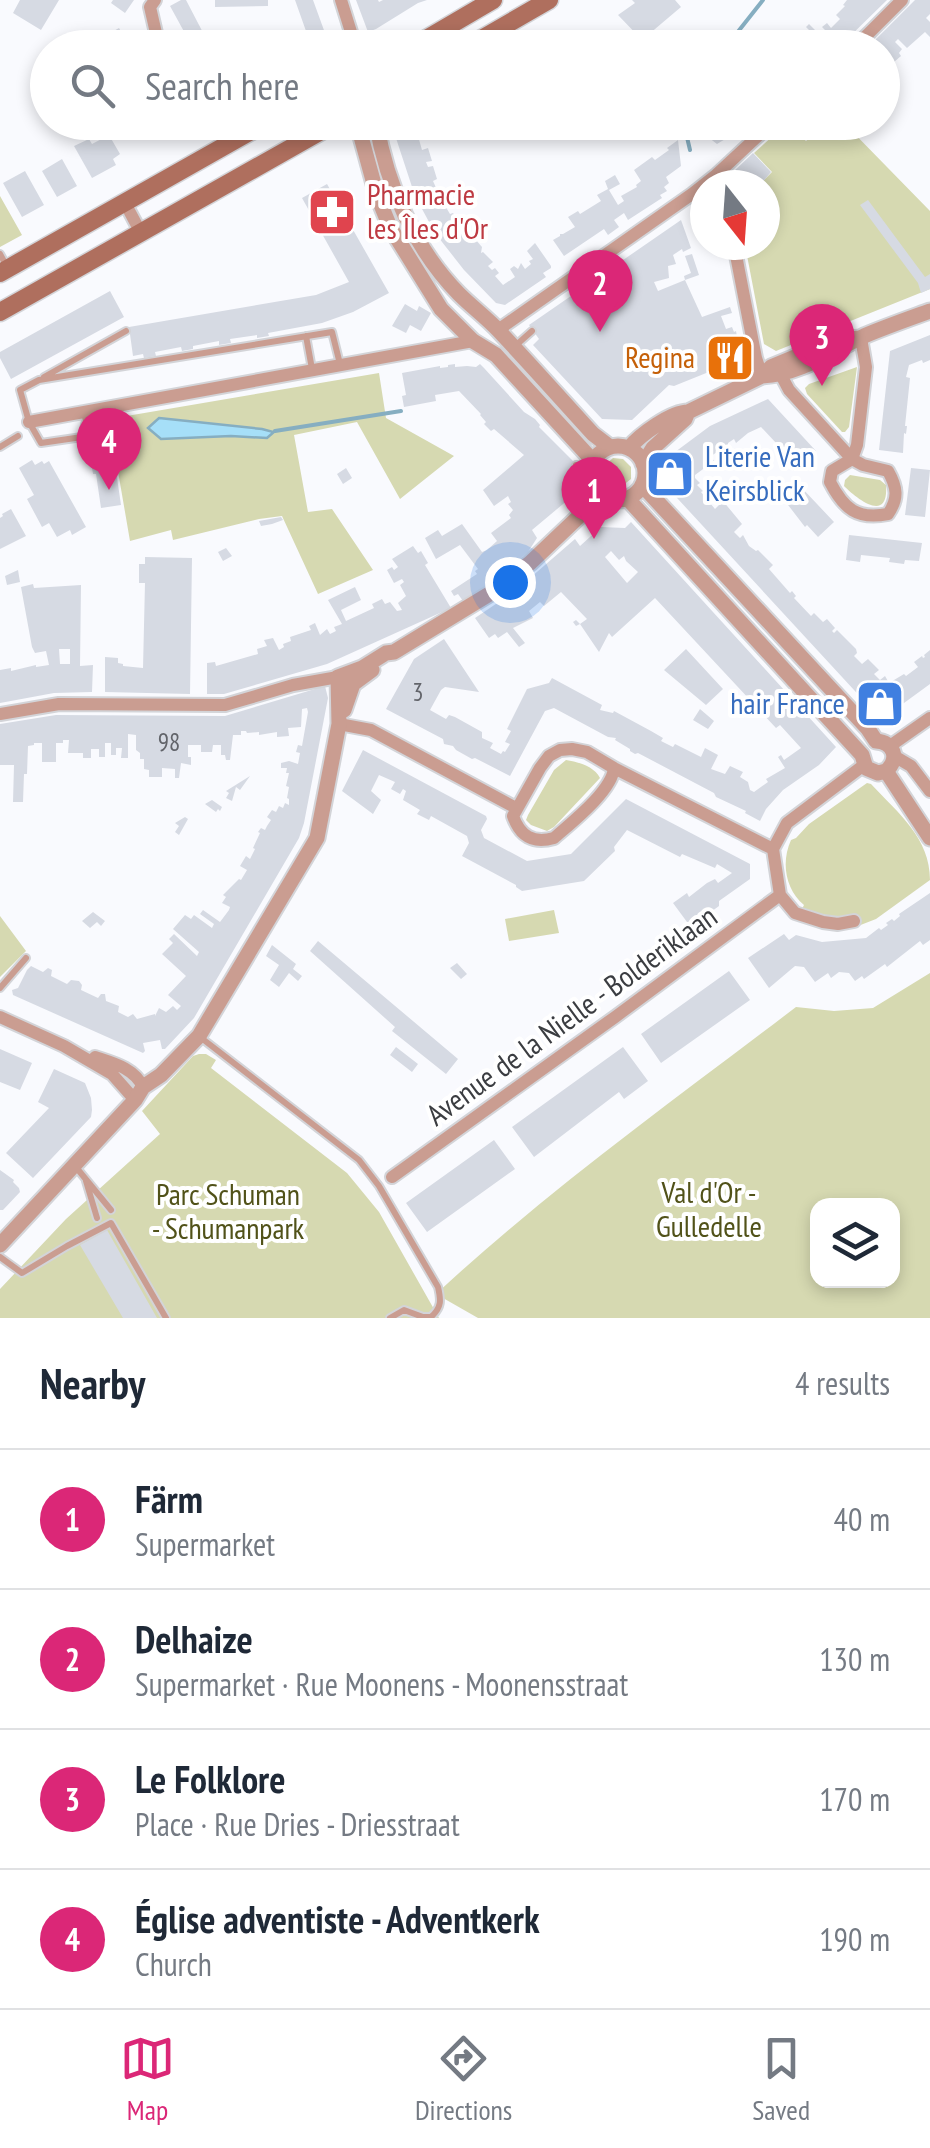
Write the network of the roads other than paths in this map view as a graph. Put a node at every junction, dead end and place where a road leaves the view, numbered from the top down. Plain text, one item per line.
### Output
1 (155, 0) edge
2 (341, 0) edge
3 (493, 0) edge
4 (550, 0) edge
5 (902, 0) edge
6 (156, 30) edge
7 (350, 30) edge
8 (442, 30) edge
9 (498, 30) edge
10 (872, 30) edge
11 (236, 140) edge
12 (305, 140) edge
13 (362, 140) edge
14 (379, 140) edge
15 (756, 140) edge
16 (727, 170) edge
17 (690, 199) edge
18 (126, 202) junction
19 (141, 233) junction
20 (737, 260) edge
21 (3, 265) edge
22 (459, 294) junction
23 (441, 309) junction
24 (930, 311) edge
25 (0, 312) edge
26 (498, 330) junction
27 (126, 331) dead end
28 (532, 331) dead end
29 (306, 336) junction
30 (861, 338) junction
31 (473, 341) junction
32 (513, 348) junction
33 (340, 365) junction
34 (312, 370) junction
35 (781, 375) junction
36 (762, 376) junction
37 (38, 380) junction
38 (84, 412) junction
39 (688, 412) junction
40 (29, 422) junction
41 (18, 436) dead end
42 (0, 446) edge
43 (610, 448) junction
44 (629, 448) junction
45 (852, 458) junction
46 (588, 464) junction
47 (643, 464) junction
48 (642, 485) junction
49 (599, 492) junction
50 (571, 497) dead end
51 (627, 498) junction
52 (584, 511) junction
53 (394, 652) junction
54 (338, 677) junction
55 (0, 714) edge
56 (930, 718) edge
57 (339, 724) junction
58 (887, 748) junction
59 (863, 760) junction
60 (614, 768) junction
61 (886, 771) junction
62 (930, 791) edge
63 (516, 808) junction
64 (930, 838) edge
65 (772, 849) junction
66 (780, 895) junction
67 (854, 921) dead end
68 (26, 958) dead end
69 (0, 988) edge
70 (0, 1017) edge
71 (199, 1036) junction
72 (139, 1094) junction
73 (80, 1170) junction
74 (392, 1176) dead end
75 (111, 1210) dead end
76 (97, 1218) dead end
77 (0, 1245) edge
78 (0, 1256) edge
79 (166, 1318) edge
80 (390, 1318) edge

1 - 6 street
2 - 7 street
3 - 8 main road
4 - 9 main road
5 - 10 street
11 - 18 main road
12 - 19 main road
13 - 23 street
14 - 22 street
15 - 16 street
17 - 26 street
18 - 19 street
18 - 21 main road
19 - 25 main road
20 - 36 street
22 - 23 street
22 - 26 street
23 - 31 street
24 - 30 street
26 - 32 street
27 - 37 lane
28 - 32 lane
29 - 33 lane
29 - 34 lane
29 - 37 lane
30 - 35 street
30 - 36 street
30 - 45 street
31 - 33 street
31 - 46 street
32 - 43 street
33 - 34 street
34 - 38 street
35 - 36 street
35 - 45 street
36 - 39 street
37 - 40 lane
38 - 40 street
38 - 40 lane
39 - 44 street
39 - 47 street
41 - 42 lane
43 - 44 street
43 - 46 street
44 - 47 street
45 - 45 street
46 - 49 street
47 - 48 street
48 - 51 street
48 - 58 street
49 - 51 street
49 - 52 street
50 - 52 lane
51 - 59 street
52 - 53 street
53 - 54 street
53 - 57 street
54 - 55 street
54 - 57 street
56 - 58 street
57 - 63 street
57 - 71 street
58 - 59 street
58 - 61 street
58 - 62 street
59 - 61 street
59 - 65 street
60 - 63 street
60 - 63 street
60 - 65 street
61 - 64 street
65 - 66 street
66 - 67 street
66 - 74 street, Avenue de la Nielle - Bolderiklaan
68 - 69 lane
70 - 72 street
71 - 72 street
71 - 80 lane
72 - 73 street
73 - 75 lane
73 - 76 lane
73 - 77 street
78 - 79 lane

